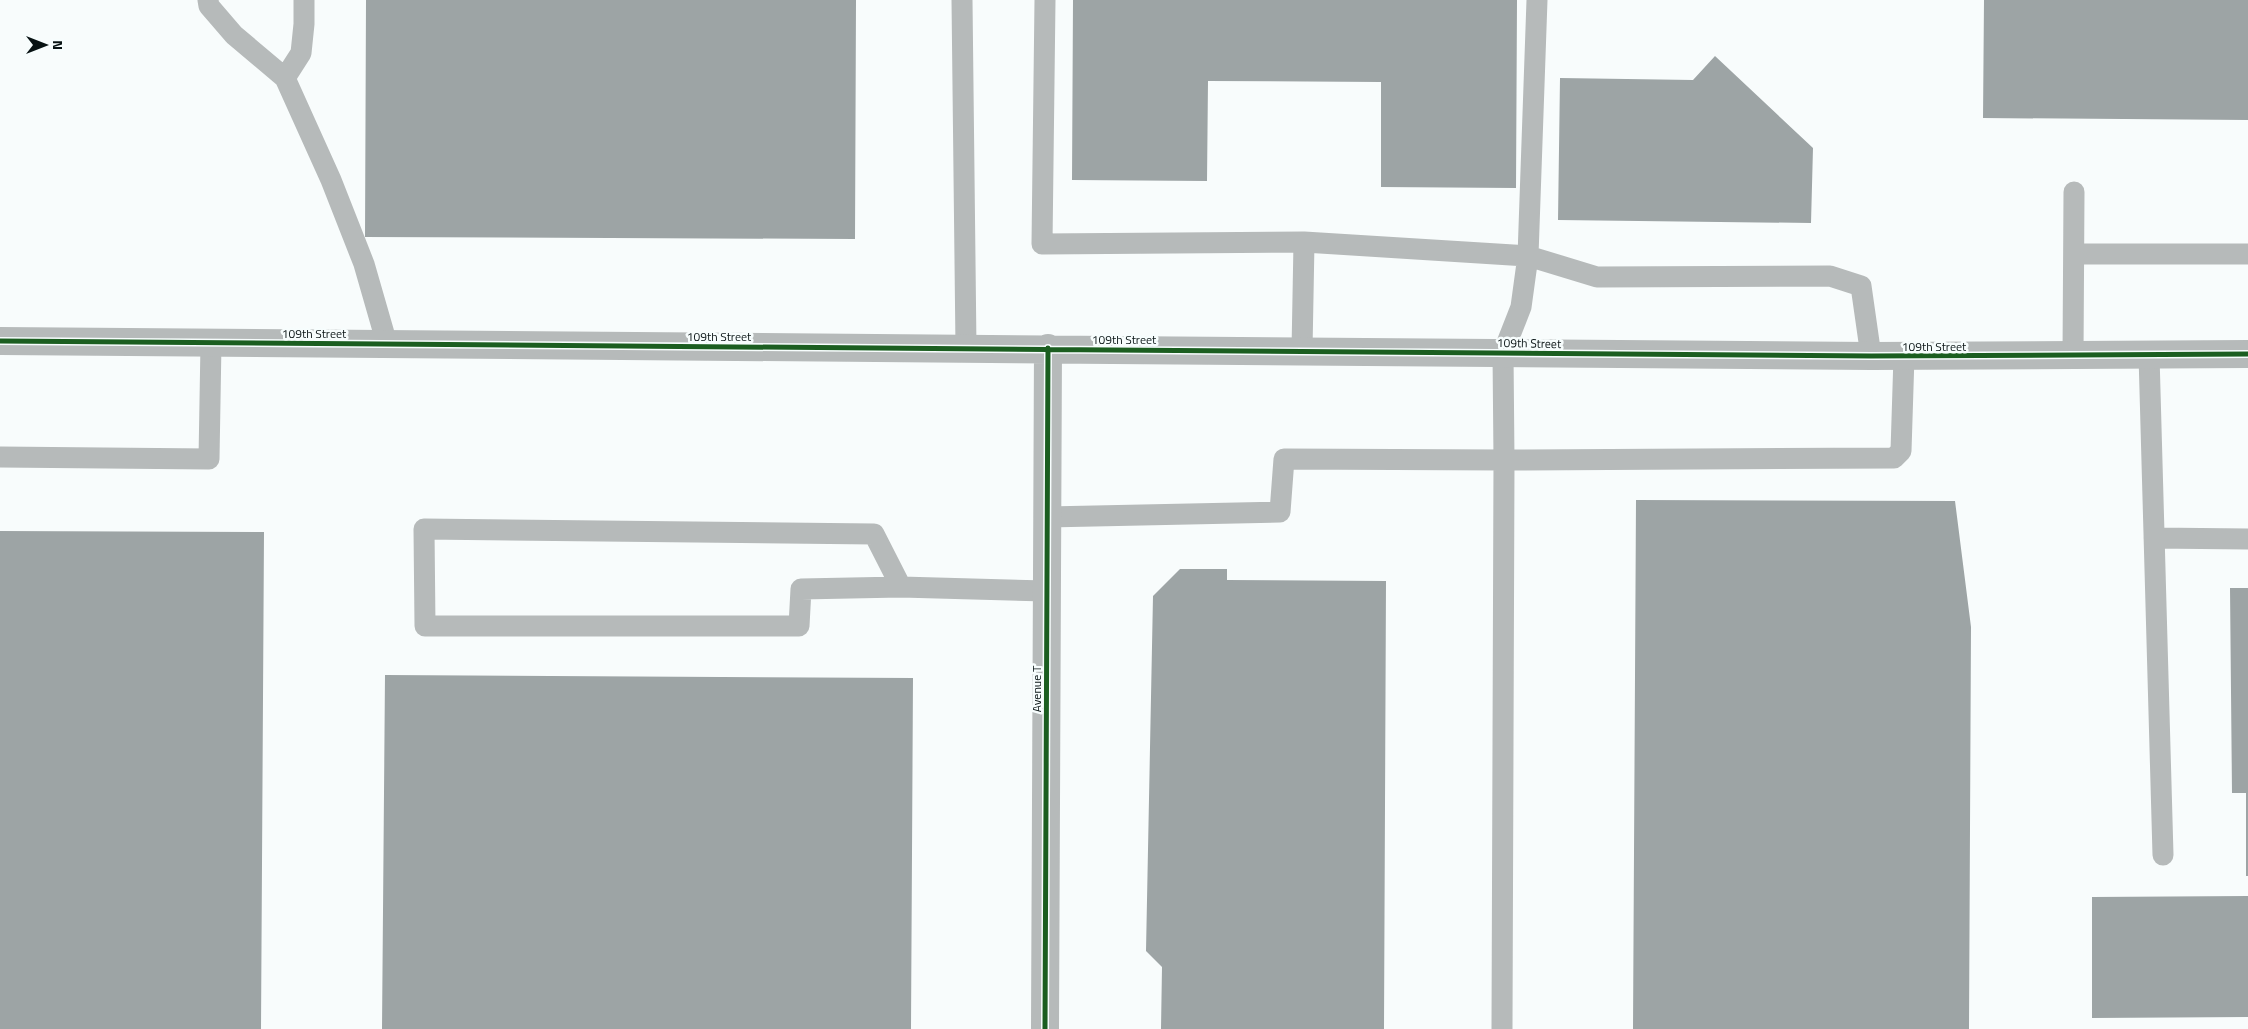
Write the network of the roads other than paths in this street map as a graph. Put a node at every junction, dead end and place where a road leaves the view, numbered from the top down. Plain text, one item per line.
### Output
1 (208, 0) edge
2 (304, 0) edge
3 (962, 0) edge
4 (1045, 0) edge
5 (1537, 0) edge
6 (285, 78) junction
7 (2074, 192) dead end
8 (1304, 242) junction
9 (2074, 254) junction
10 (2248, 254) edge
11 (1528, 256) junction
12 (0, 341) edge
13 (211, 342) junction
14 (386, 344) junction
15 (966, 348) junction
16 (1048, 348) junction
17 (1302, 351) junction
18 (1503, 353) junction
19 (2248, 354) edge
20 (2149, 355) junction
21 (1871, 356) junction
22 (1904, 356) junction
23 (2073, 356) junction
24 (0, 457) edge
25 (1504, 460) junction
26 (1047, 517) junction
27 (2154, 538) junction
28 (2248, 539) edge
29 (900, 587) junction
30 (1046, 591) junction
31 (2163, 855) dead end
32 (1045, 1029) edge
33 (1502, 1029) edge

1 - 6 lane
2 - 6 lane
3 - 15 lane
4 - 8 lane
5 - 11 lane
6 - 14 lane
7 - 9 lane
8 - 11 lane
8 - 17 lane
9 - 10 lane
9 - 23 lane
11 - 18 lane
11 - 21 lane
12 - 13 street, 109th Street
13 - 14 street, 109th Street
13 - 24 lane
14 - 15 street, 109th Street
15 - 16 street, 109th Street
16 - 17 street, 109th Street
16 - 26 street, Avenue T
17 - 18 street, 109th Street
18 - 21 street, 109th Street
18 - 25 lane
19 - 20 street, 109th Street
20 - 23 street, 109th Street
20 - 27 lane
21 - 22 street, 109th Street
22 - 23 street, 109th Street
22 - 25 lane
25 - 26 lane
25 - 33 lane
26 - 30 street, Avenue T
27 - 28 lane
27 - 31 lane
29 - 29 lane
29 - 30 lane
30 - 32 street, Avenue T

